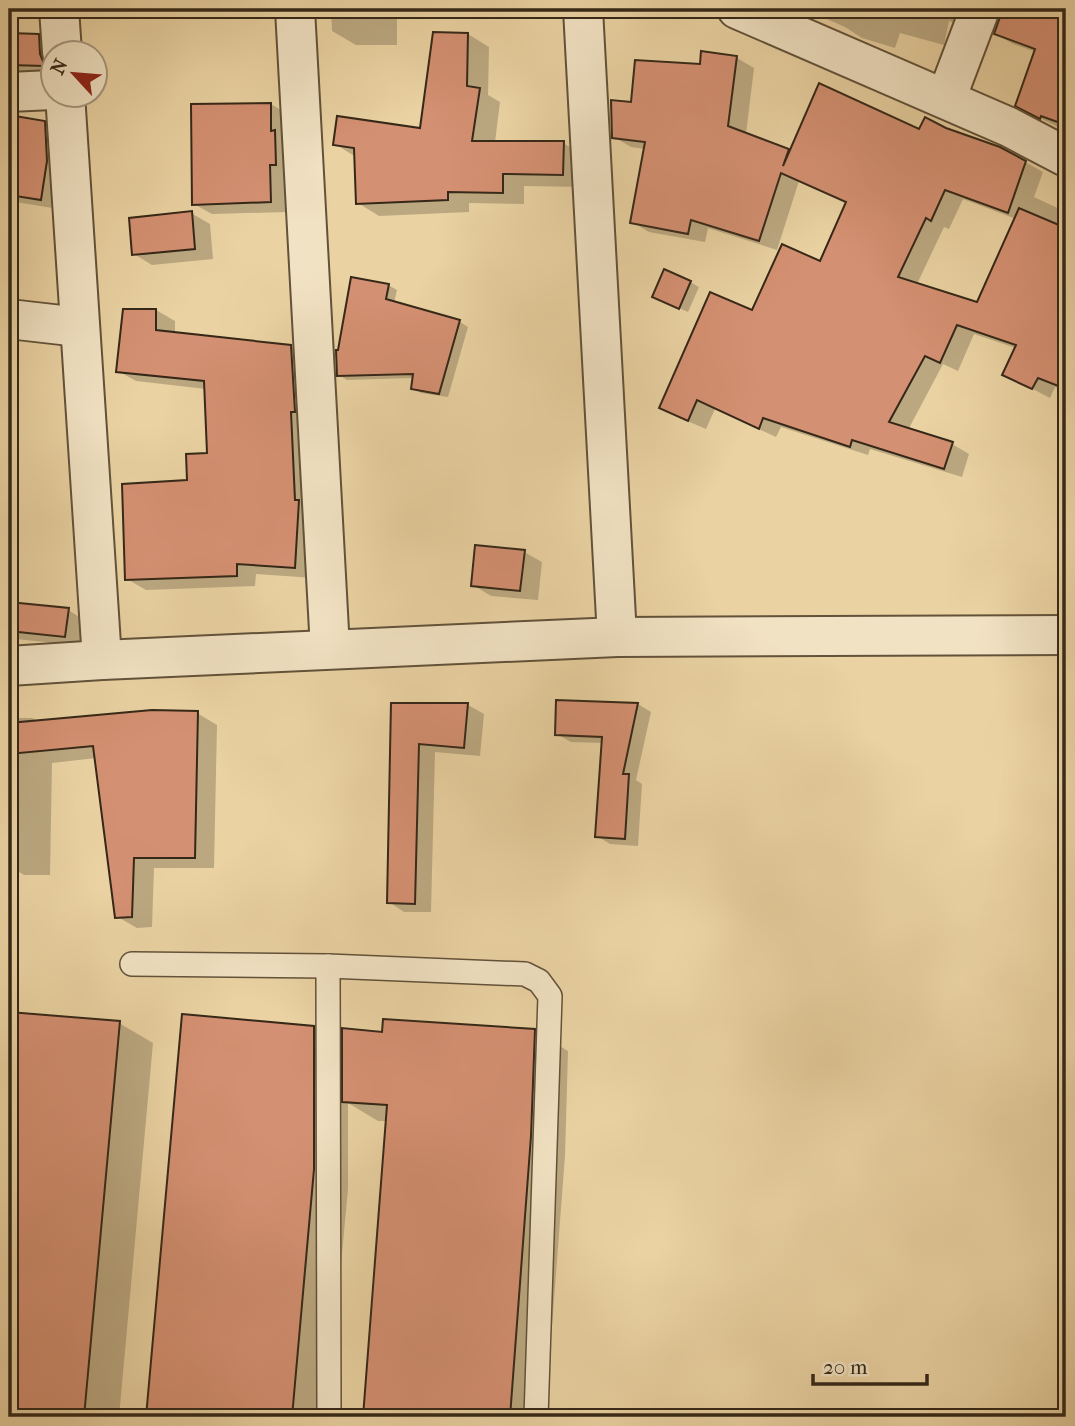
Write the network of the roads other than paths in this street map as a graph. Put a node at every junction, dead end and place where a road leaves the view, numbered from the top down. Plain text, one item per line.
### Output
1 (59, 9) edge
2 (295, 9) edge
3 (583, 9) edge
4 (737, 9) edge
5 (980, 9) edge
6 (61, 38) edge
7 (38, 91) edge
8 (9, 92) edge
9 (946, 99) junction
10 (66, 108) edge
11 (1066, 158) edge
12 (9, 319) edge
13 (79, 327) junction
14 (1066, 635) edge
15 (617, 637) junction
16 (330, 649) junction
17 (102, 660) junction
18 (9, 666) edge
19 (132, 964) dead end
20 (328, 966) junction
21 (329, 1417) edge
22 (536, 1417) edge

1 - 6 street
2 - 16 street
3 - 15 street
4 - 9 street
5 - 9 street
7 - 8 street
9 - 11 street
10 - 13 street
12 - 13 street
13 - 17 street
14 - 15 street
15 - 16 street
16 - 17 street
17 - 18 street
19 - 20 lane
20 - 21 lane
20 - 22 lane

